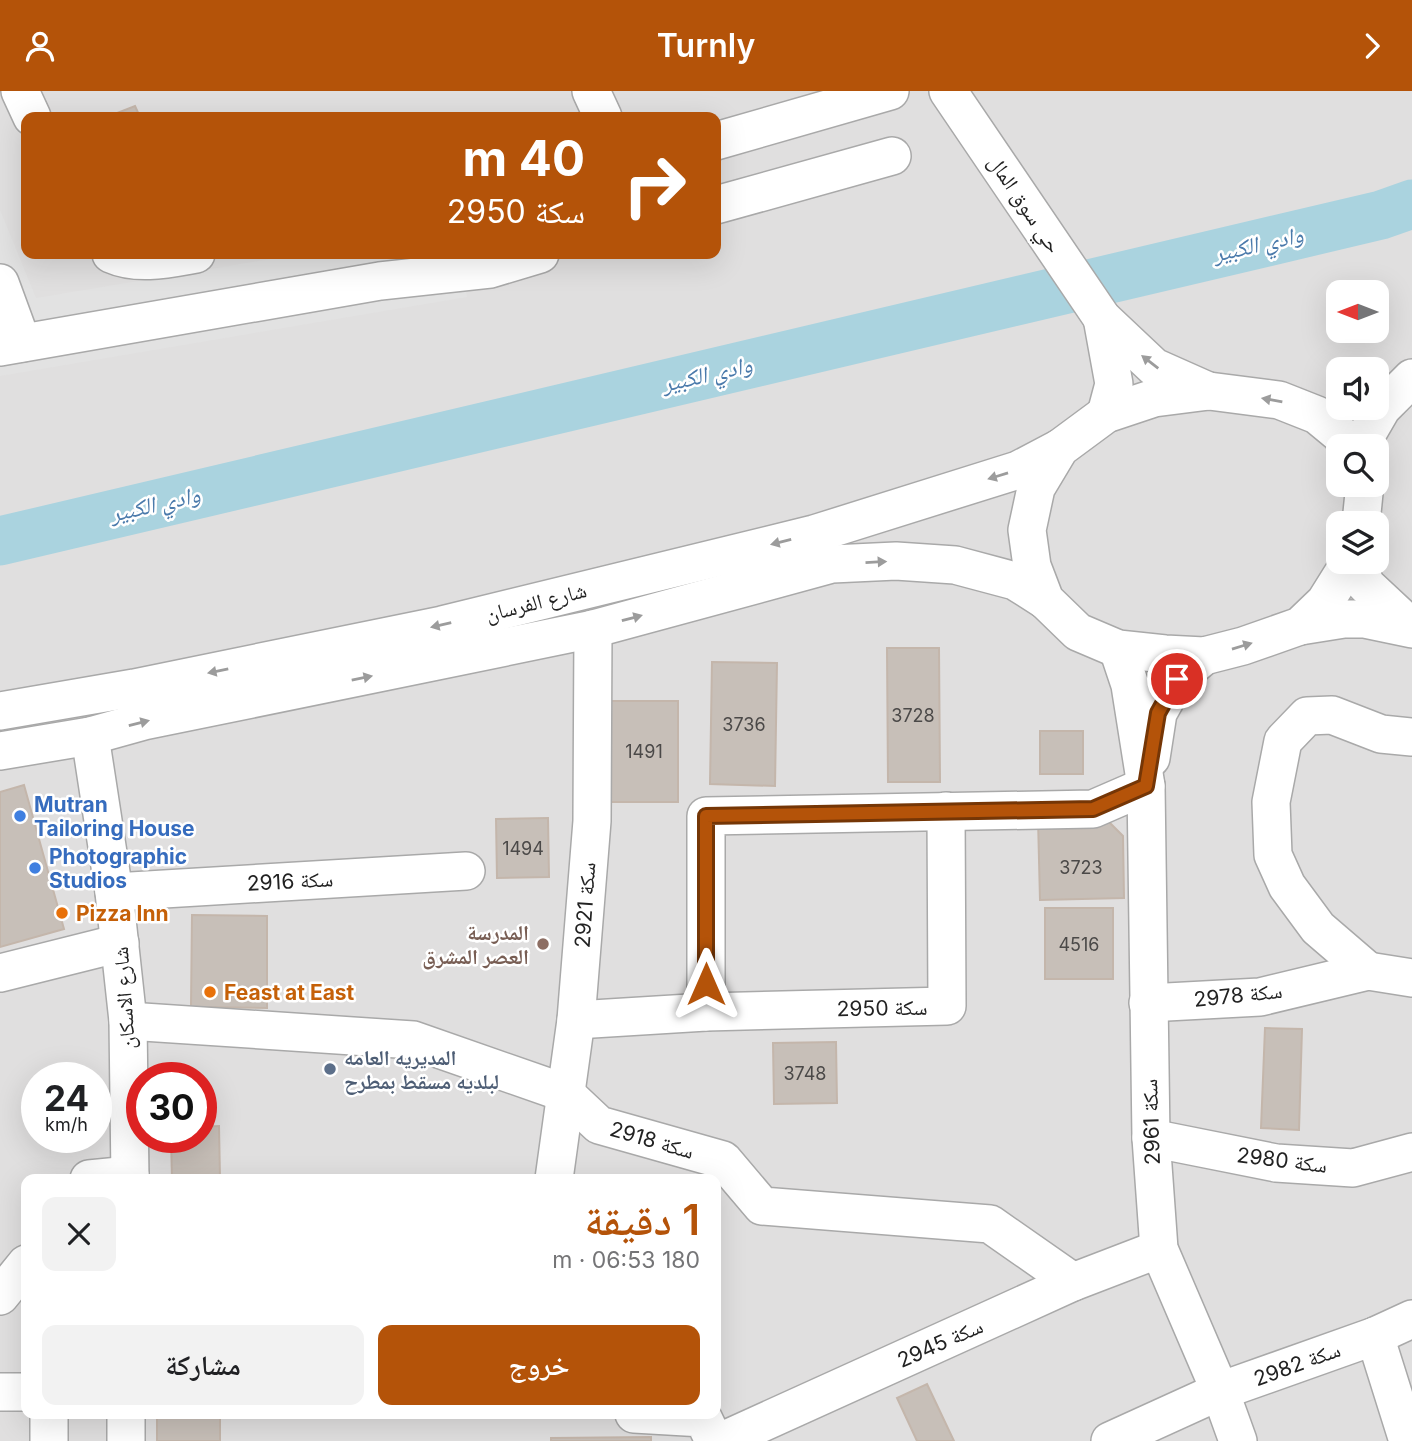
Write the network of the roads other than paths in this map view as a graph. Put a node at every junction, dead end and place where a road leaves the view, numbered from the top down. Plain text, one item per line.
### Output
1 (20, 91) edge
2 (591, 91) edge
3 (890, 91) edge
4 (948, 91) edge
5 (30, 112) edge
6 (601, 112) edge
7 (721, 140) edge
8 (892, 156) dead end
9 (721, 204) edge
10 (128, 259) edge
11 (160, 259) edge
12 (523, 259) edge
13 (445, 264) edge
14 (0, 283) edge
15 (1102, 318) junction
16 (11, 345) edge
17 (1389, 387) edge
18 (1209, 391) junction
19 (1389, 401) edge
20 (1326, 411) edge
21 (1106, 414) junction
22 (1060, 448) junction
23 (1343, 574) edge
24 (1361, 574) edge
25 (1045, 600) junction
26 (1300, 626) junction
27 (593, 629) junction
28 (1412, 629) edge
29 (1118, 649) junction
30 (1205, 656) junction
31 (0, 711) edge
32 (90, 736) junction
33 (1412, 737) edge
34 (0, 751) edge
35 (1146, 786) junction
36 (946, 811) junction
37 (466, 871) dead end
38 (114, 892) junction
39 (120, 943) junction
40 (1368, 971) junction
41 (0, 972) edge
42 (1412, 978) edge
43 (1149, 1003) junction
44 (706, 1012) junction
45 (576, 1020) junction
46 (128, 1021) junction
47 (565, 1093) junction
48 (1151, 1138) junction
49 (1412, 1152) edge
50 (130, 1174) edge
51 (555, 1174) edge
52 (1159, 1249) junction
53 (21, 1270) edge
54 (1073, 1282) junction
55 (0, 1296) edge
56 (1412, 1319) edge
57 (1375, 1336) junction
58 (1220, 1391) junction
59 (0, 1392) edge
60 (21, 1392) edge
61 (49, 1419) edge
62 (126, 1419) edge
63 (703, 1419) edge
64 (759, 1433) edge
65 (50, 1441) edge
66 (126, 1441) edge
67 (714, 1441) edge
68 (722, 1441) edge
69 (1110, 1441) edge
70 (1238, 1441) edge
71 (1408, 1441) edge

1 - 5 street
2 - 6 street
3 - 7 street
4 - 15 street, حي سوق المال
8 - 9 street
10 - 11 street
12 - 13 street
13 - 16 street
14 - 16 street
18 -> 15 street, حي سوق المال
15 - 21 street, حي سوق المال
17 - 19 street
20 -> 18 street
18 - 21 street
21 - 22 street
22 - 25 street
22 -> 31 street, شارع الفرسان
23 - 26 street
24 - 28 street
27 -> 25 street, شارع الفرسان
25 - 29 street
26 - 28 street
30 -> 26 street
32 -> 27 street, شارع الفرسان
27 - 45 street, سكة 2921
29 - 30 street
29 - 35 street, سكة 2961
30 - 35 street, سكة 2961
32 - 34 street, شارع الفرسان
32 - 38 street, شارع الاسكان
33 - 40 street
35 - 36 street
35 - 43 street, سكة 2961
36 - 44 street
36 - 44 street, سكة 2950
37 - 38 street, سكة 2916
38 - 39 street, شارع الاسكان
39 - 41 street
39 - 46 street, شارع الاسكان
40 - 42 street, سكة 2978
40 - 43 street, سكة 2978
43 - 48 street, سكة 2961
44 - 45 street, سكة 2950
45 - 47 street, سكة 2921
46 - 47 street, سكة 2918
46 - 50 street, شارع الاسكان
47 - 51 street, سكة 2921
47 - 54 street, سكة 2918
48 - 49 street, سكة 2980
48 - 52 street, سكة 2961
52 - 54 street, سكة 2945
52 - 58 street, سكة 2961
53 - 55 street
54 - 64 street, سكة 2945
56 - 57 street, سكة 2982
57 - 58 street, سكة 2982
57 - 71 street
58 - 69 street, سكة 2982
58 - 70 street, سكة 2961
59 - 60 street
61 - 65 street
62 - 66 street
63 - 67 street
64 - 68 street, سكة 2945

